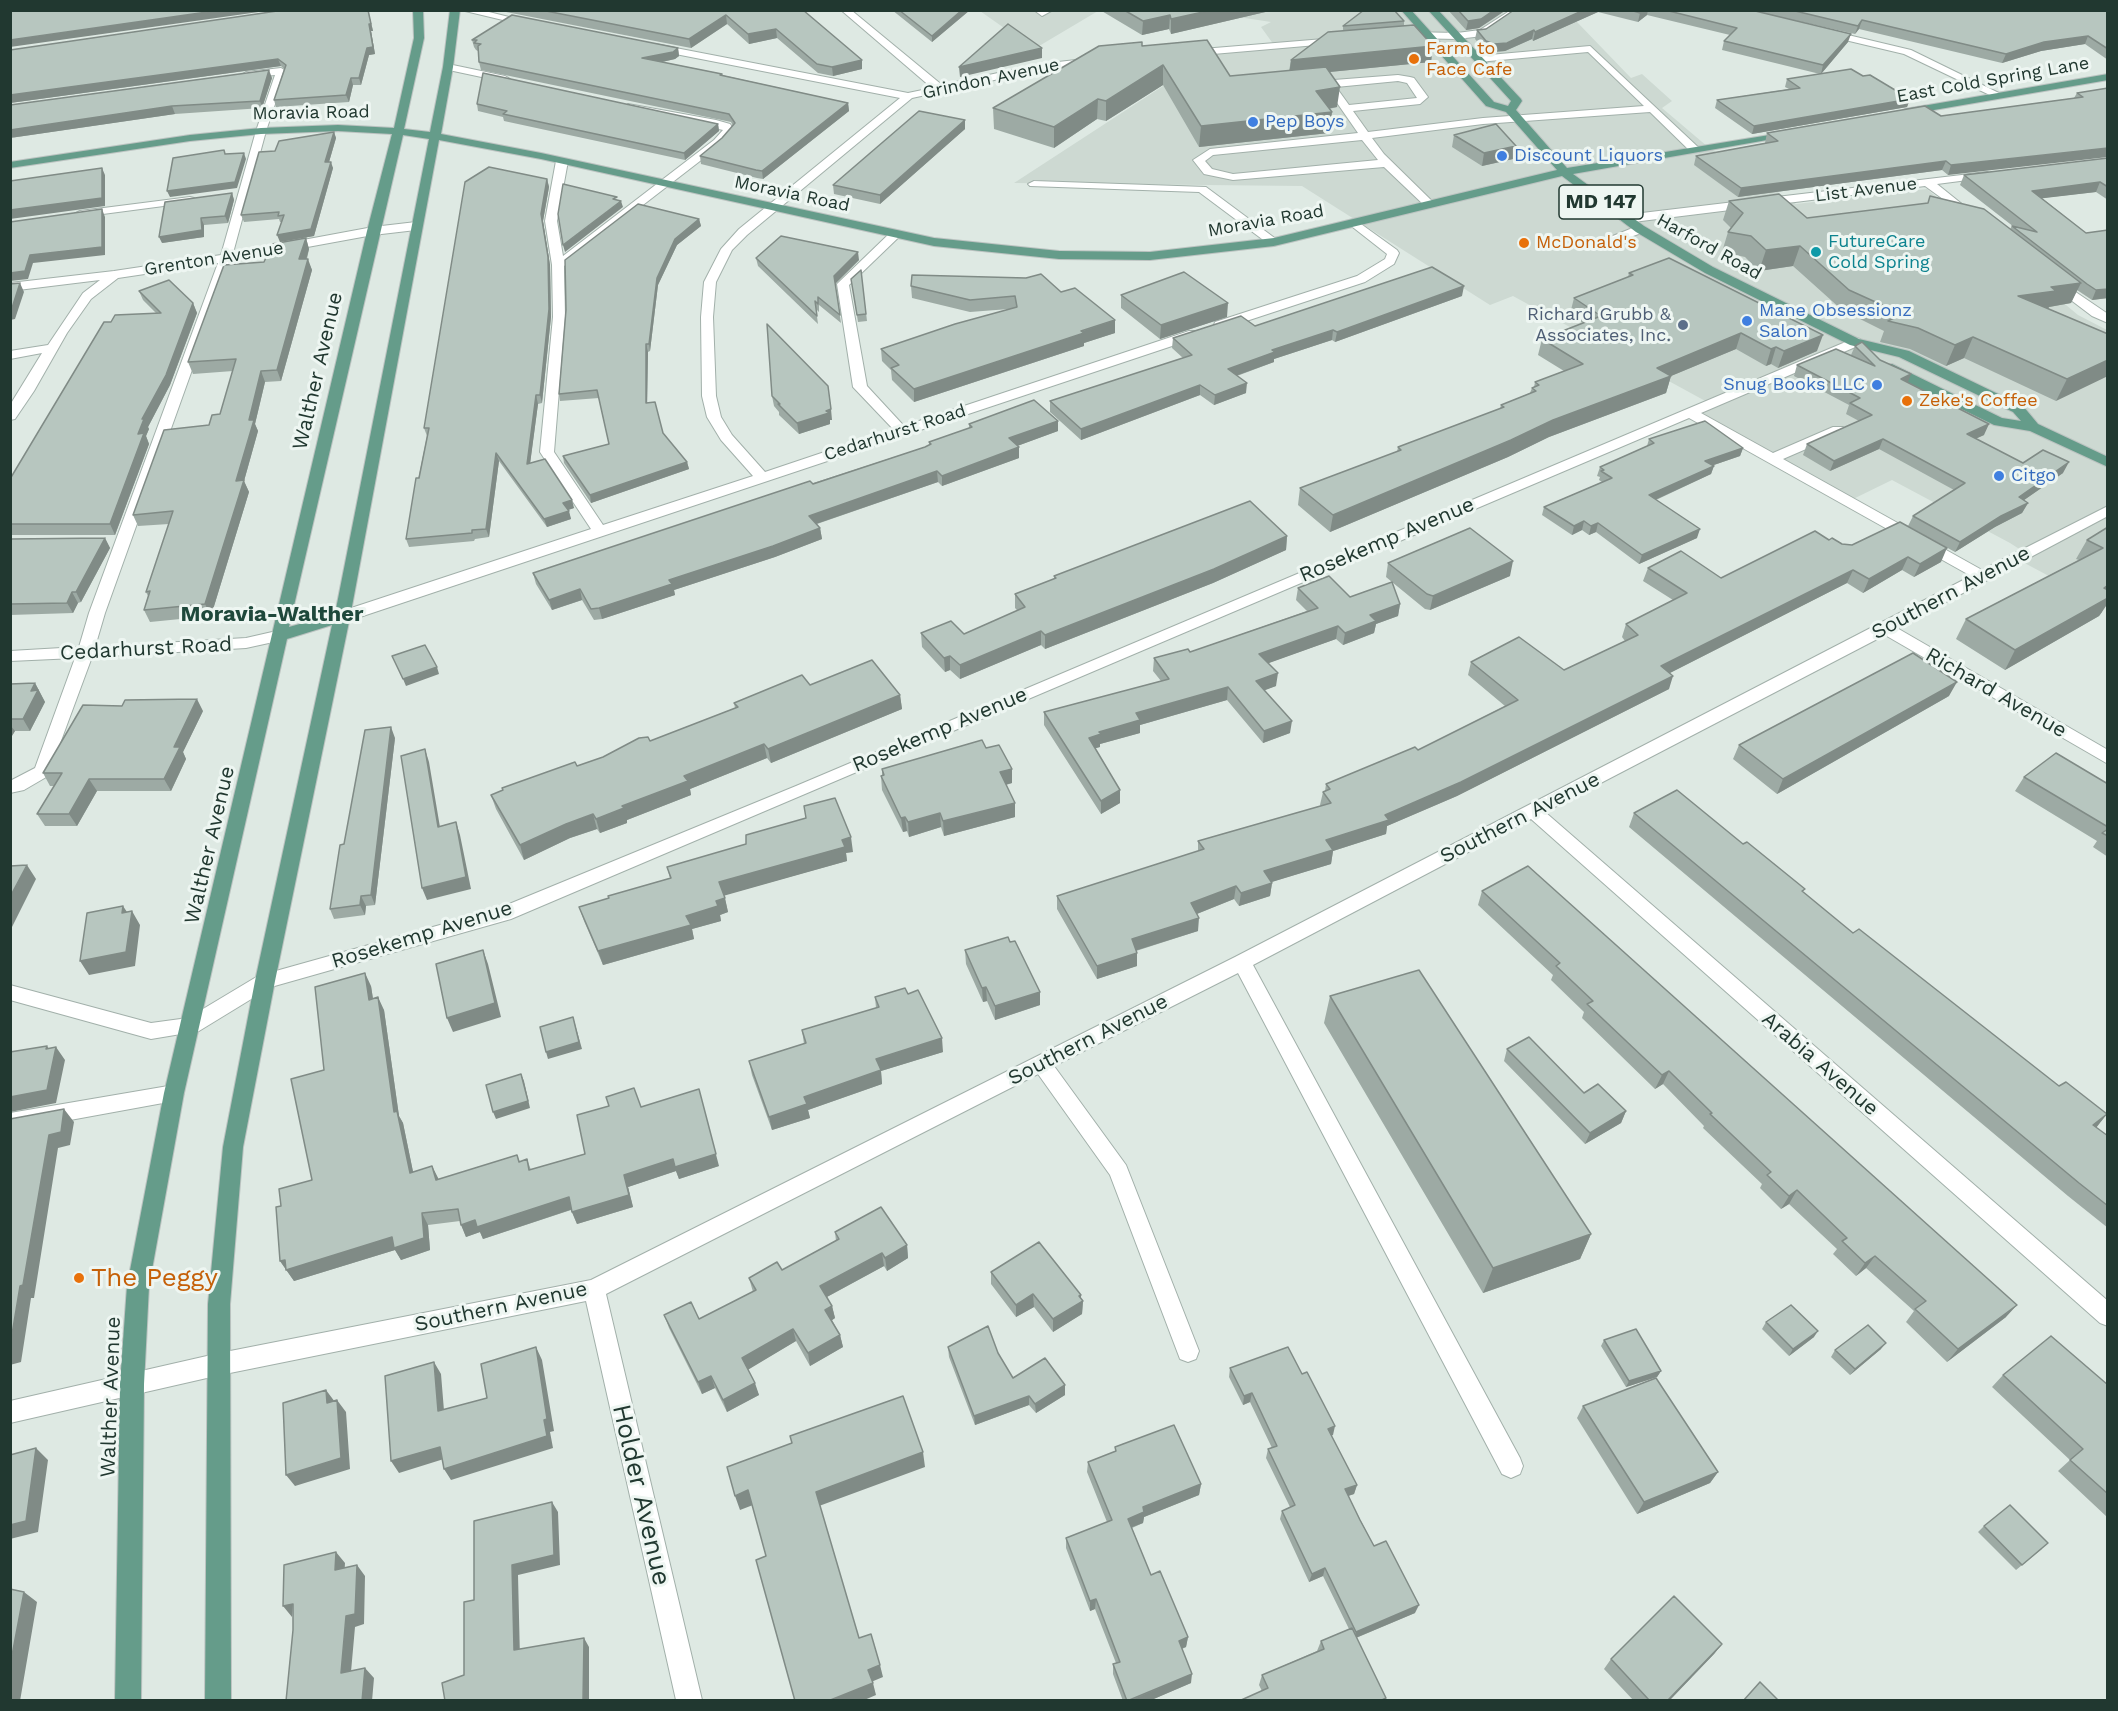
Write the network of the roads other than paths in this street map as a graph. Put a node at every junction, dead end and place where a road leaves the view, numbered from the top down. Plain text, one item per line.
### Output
1 (418, 10) edge
2 (455, 10) edge
3 (465, 10) edge
4 (845, 10) edge
5 (1038, 10) edge
6 (1050, 10) edge
7 (1404, 10) edge
8 (1432, 10) edge
9 (1518, 10) edge
10 (535, 24) edge
11 (1817, 31) edge
12 (1428, 34) junction
13 (1396, 36) edge
14 (1457, 36) junction
15 (1349, 40) edge
16 (640, 44) edge
17 (1183, 53) edge
18 (1478, 58) junction
19 (1102, 60) edge
20 (448, 68) junction
21 (234, 77) edge
22 (2108, 77) edge
23 (515, 81) edge
24 (941, 90) junction
25 (908, 96) junction
26 (2000, 96) junction
27 (616, 102) edge
28 (1346, 108) junction
29 (1653, 109) junction
30 (1899, 113) edge
31 (1513, 114) junction
32 (261, 131) junction
33 (1797, 131) edge
34 (399, 132) junction
35 (435, 136) junction
36 (1365, 136) junction
37 (1695, 150) junction
38 (562, 161) junction
39 (1387, 163) junction
40 (10, 165) edge
41 (1564, 172) junction
42 (1995, 174) edge
43 (1928, 183) junction
44 (664, 184) junction
45 (1034, 184) dead end
46 (199, 198) edge
47 (1772, 201) junction
48 (1429, 204) junction
49 (1957, 205) junction
50 (772, 208) junction
51 (1933, 208) edge
52 (1784, 213) edge
53 (64, 217) edge
54 (1625, 219) junction
55 (1975, 220) edge
56 (1353, 223) junction
57 (416, 226) junction
58 (1640, 229) junction
59 (373, 231) junction
60 (895, 235) junction
61 (1274, 242) junction
62 (1594, 246) dead end
63 (226, 258) junction
64 (558, 265) junction
65 (114, 275) junction
66 (2049, 278) edge
67 (10, 287) edge
68 (2108, 319) edge
69 (1855, 342) junction
70 (52, 348) junction
71 (10, 355) edge
72 (1691, 413) junction
73 (10, 416) edge
74 (2033, 427) junction
75 (1838, 430) edge
76 (902, 431) junction
77 (1772, 459) junction
78 (2108, 463) edge
79 (762, 477) junction
80 (2108, 510) edge
81 (600, 531) junction
82 (1983, 577) junction
83 (342, 617) junction
84 (1885, 628) junction
85 (281, 635) junction
86 (85, 653) junction
87 (10, 656) edge
88 (2108, 758) edge
89 (10, 787) edge
90 (1533, 811) junction
91 (1242, 962) junction
92 (265, 981) junction
93 (10, 992) edge
94 (192, 1026) junction
95 (1041, 1063) junction
96 (174, 1093) junction
97 (10, 1122) edge
98 (594, 1289) junction
99 (2108, 1316) edge
100 (1188, 1352) dead end
101 (220, 1364) junction
102 (132, 1384) junction
103 (10, 1412) edge
104 (1511, 1466) dead end
105 (128, 1701) edge
106 (218, 1701) edge
107 (689, 1701) edge

1 - 34 main road, Walther Avenue
2 - 20 main road
3 - 10 street
4 - 24 street
5 - 6 street
7 - 12 main road, Harford Road / MD 147
8 - 14 main road, Harford Road / MD 147
9 - 14 street
11 - 26 street
12 - 13 street
12 - 14 street
12 - 31 main road, Harford Road / MD 147
14 - 18 main road, Harford Road / MD 147
15 - 17 street
16 - 25 street, Grindon Avenue
18 - 29 street
18 - 31 main road, Harford Road / MD 147
19 - 24 street, Grindon Avenue
20 - 23 street
20 - 35 main road
21 - 32 street
22 - 26 main road, East Cold Spring Lane
24 - 25 street, Grindon Avenue
25 - 50 street
26 - 30 main road, East Cold Spring Lane
27 - 44 street
28 - 28 street
28 - 36 street
29 - 31 street
29 - 37 street
31 - 36 street
31 - 41 main road, Harford Road / MD 147
32 - 34 main road, Moravia Road
32 - 40 main road, Moravia Road
32 - 63 street
33 - 37 main road
34 - 35 main road, Moravia Road
34 - 59 main road, Walther Avenue
35 - 38 main road, Moravia Road
35 - 57 main road
36 - 39 street
36 - 39 street
37 - 41 main road
38 - 44 main road, Moravia Road
38 - 64 street
39 - 48 street
41 - 48 main road, Moravia Road
41 - 54 main road, Harford Road / MD 147
42 - 43 street, List Avenue
43 - 47 street, List Avenue
43 - 49 street
44 - 50 main road, Moravia Road
44 - 64 street
45 - 61 street
46 - 53 street
47 - 52 street
47 - 54 street, List Avenue
48 - 56 main road, Moravia Road
49 - 51 street
49 - 55 street
50 - 60 main road, Moravia Road
50 - 79 street
54 - 58 main road, Harford Road / MD 147
56 - 61 main road, Moravia Road
56 - 76 street, Cedarhurst Road
57 - 59 street, Grenton Avenue
57 - 83 main road
58 - 62 street
58 - 69 main road, Harford Road / MD 147
59 - 63 street, Grenton Avenue
59 - 85 main road, Walther Avenue
60 - 61 main road, Moravia Road
60 - 76 street
63 - 65 street, Grenton Avenue
63 - 86 street
64 - 81 street
65 - 67 street, Grenton Avenue
65 - 70 street
66 - 68 street
69 - 72 street, Rosekemp Avenue
69 - 74 main road, Harford Road / MD 147
69 - 74 main road, Harford Road / MD 147
70 - 71 street
70 - 73 street
72 - 77 street
72 - 92 street, Rosekemp Avenue
74 - 78 main road, Harford Road / MD 147
75 - 77 street
76 - 79 street, Cedarhurst Road
77 - 82 street
79 - 81 street, Cedarhurst Road
80 - 82 street, Southern Avenue
81 - 83 street, Cedarhurst Road
82 - 84 street, Southern Avenue
83 - 85 main road
83 - 92 main road
84 - 88 street, Richard Avenue
84 - 90 street, Southern Avenue
85 - 86 street, Cedarhurst Road
85 - 94 main road, Walther Avenue
86 - 87 street, Cedarhurst Road
86 - 89 street
90 - 91 street, Southern Avenue
90 - 99 street, Arabia Avenue
91 - 95 street, Southern Avenue
91 - 104 street
92 - 94 street, Rosekemp Avenue
92 - 101 main road
93 - 94 street, Rosekemp Avenue
94 - 96 main road, Walther Avenue
95 - 98 street, Southern Avenue
95 - 100 street
96 - 97 street
96 - 102 main road, Walther Avenue
98 - 101 street, Southern Avenue
98 - 107 street, Holder Avenue
101 - 102 street, Southern Avenue
101 - 106 main road
102 - 103 street, Southern Avenue
102 - 105 main road, Walther Avenue

